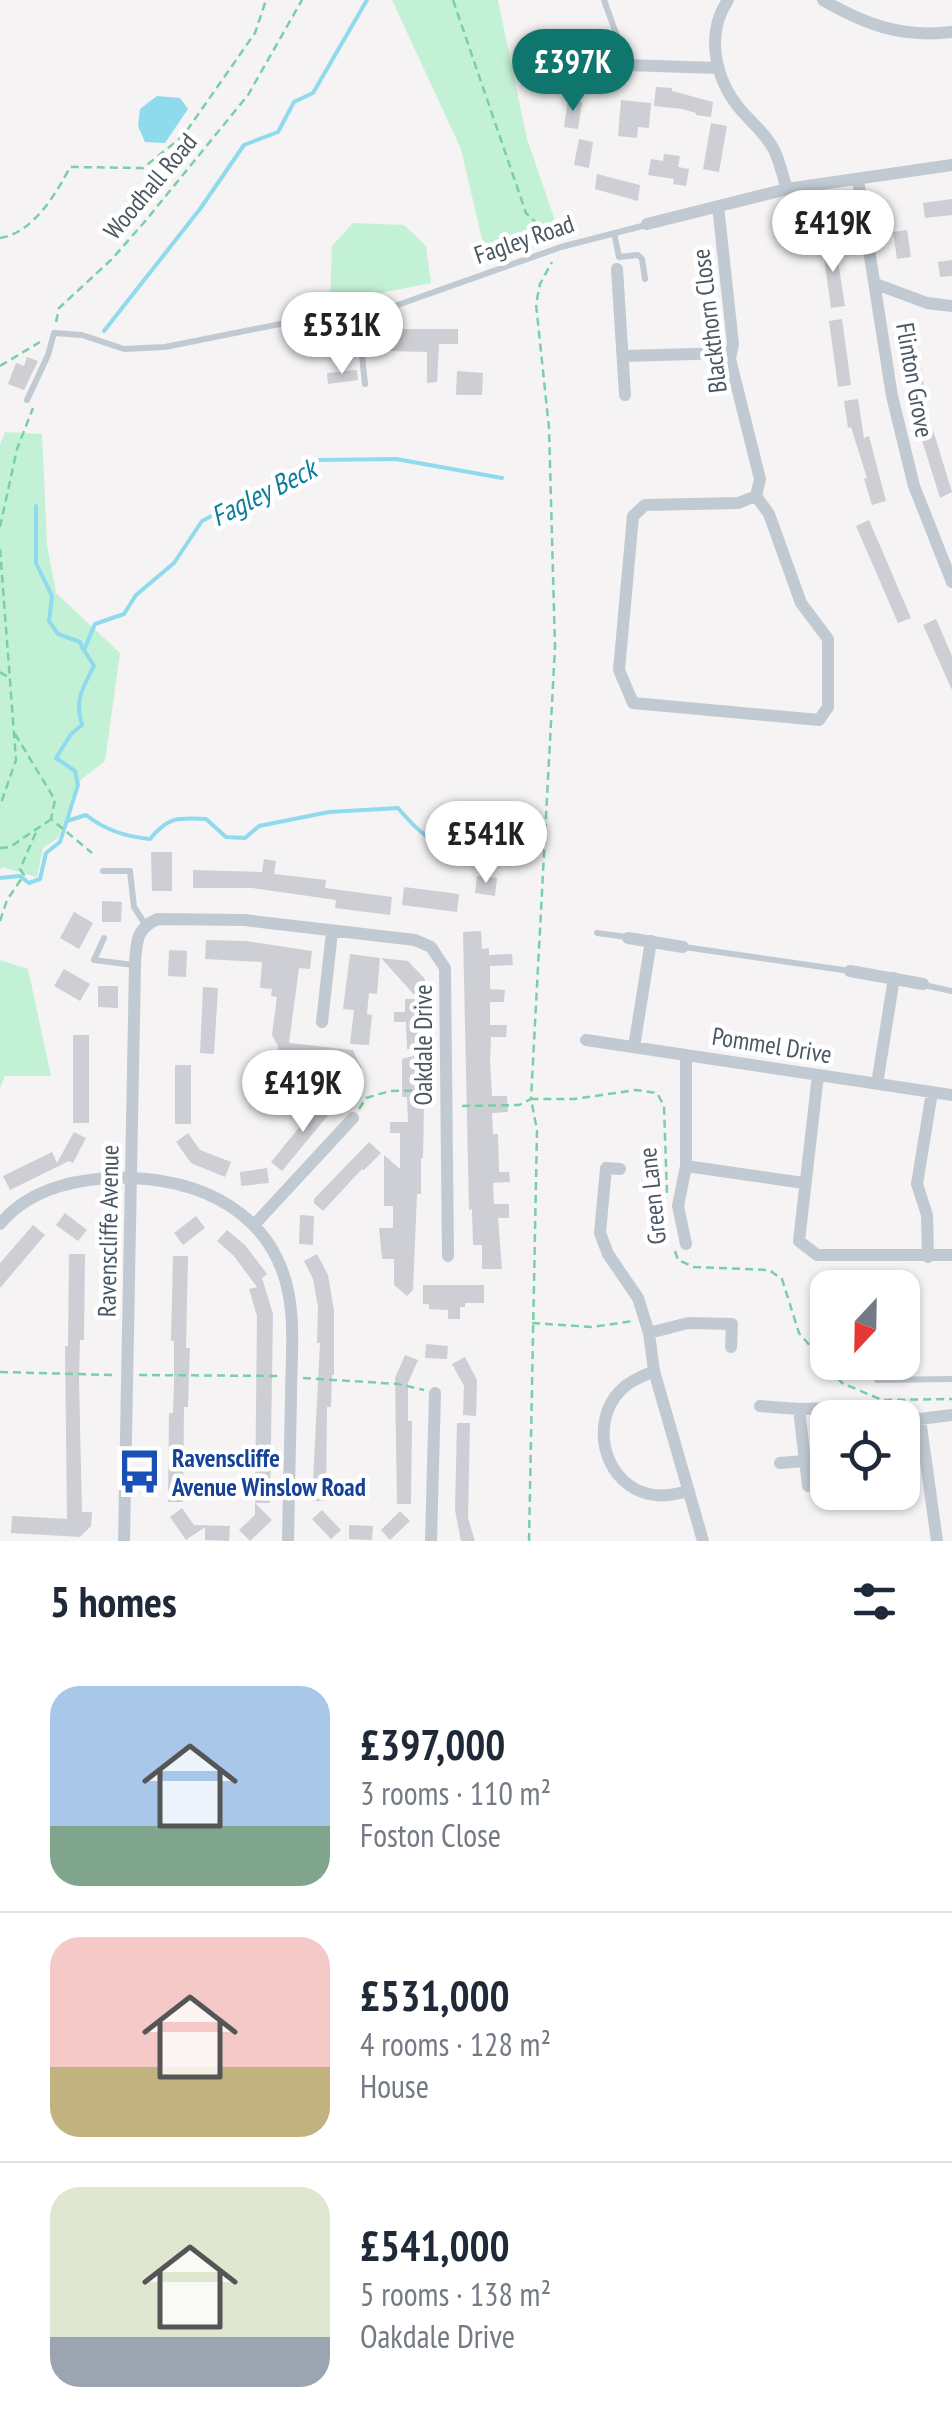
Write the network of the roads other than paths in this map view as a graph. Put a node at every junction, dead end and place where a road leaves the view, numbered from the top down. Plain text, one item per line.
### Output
1 (604, 0) edge
2 (728, 0) edge
3 (823, 0) edge
4 (952, 32) edge
5 (627, 65) junction
6 (717, 68) junction
7 (608, 80) dead end
8 (952, 165) edge
9 (858, 180) junction
10 (786, 189) junction
11 (718, 206) junction
12 (647, 224) joint
13 (614, 233) junction
14 (617, 269) dead end
15 (645, 279) dead end
16 (876, 284) junction
17 (952, 306) edge
18 (385, 308) junction
19 (732, 352) junction
20 (623, 356) junction
21 (364, 384) dead end
22 (625, 395) dead end
23 (27, 400) dead end
24 (756, 496) junction
25 (945, 547) edge
26 (952, 582) edge
27 (103, 871) dead end
28 (146, 925) junction
29 (332, 932) junction
30 (597, 933) dead end
31 (104, 938) dead end
32 (628, 938) joint
33 (651, 940) junction
34 (683, 947) joint
35 (135, 965) junction
36 (850, 971) joint
37 (894, 978) junction
38 (922, 984) joint
39 (952, 991) edge
40 (322, 1022) dead end
41 (586, 1040) dead end
42 (634, 1047) junction
43 (686, 1055) junction
44 (818, 1075) junction
45 (876, 1084) junction
46 (932, 1092) junction
47 (952, 1095) edge
48 (354, 1118) road end
49 (686, 1166) junction
50 (620, 1170) dead end
51 (132, 1178) junction
52 (804, 1184) junction
53 (0, 1224) edge
54 (254, 1225) junction
55 (686, 1244) dead end
56 (952, 1255) edge
57 (448, 1256) dead end
58 (928, 1257) junction
59 (647, 1326) junction
60 (730, 1347) dead end
61 (654, 1372) junction
62 (920, 1379) edge
63 (952, 1379) edge
64 (435, 1394) dead end
65 (760, 1406) dead end
66 (799, 1409) junction
67 (810, 1409) edge
68 (952, 1415) edge
69 (920, 1420) joint
70 (805, 1461) junction
71 (780, 1463) dead end
72 (808, 1486) dead end
73 (689, 1491) junction
74 (952, 1537) edge
75 (937, 1540) edge
76 (124, 1541) edge
77 (288, 1541) edge
78 (431, 1541) edge
79 (703, 1541) edge

1 - 5 lane
2 - 6 street
3 - 4 street
5 - 6 street
5 - 7 street
6 - 10 street
8 - 9 street, Fagley Road
9 - 10 street, Fagley Road
9 - 16 street, Flinton Grove
10 - 11 street, Fagley Road
11 - 12 street, Fagley Road
11 - 19 street, Blackthorn Close
12 - 13 lane, Fagley Road
13 - 15 lane
13 - 18 lane, Fagley Road
14 - 20 street
16 - 17 street
16 - 25 street, Flinton Grove
18 - 21 lane
18 - 23 lane, Fagley Road
19 - 20 street
19 - 24 street, Blackthorn Close
20 - 22 street
24 - 24 street
25 - 26 street, Flinton Grove
27 - 28 lane
28 - 29 street, Oakdale Drive
28 - 35 street, Ravenscliffe Avenue
29 - 40 street
29 - 57 street, Oakdale Drive
30 - 32 lane
31 - 35 lane
32 - 33 street
33 - 34 street
33 - 42 street
34 - 36 lane
35 - 51 street, Ravenscliffe Avenue
36 - 37 street
37 - 38 street
37 - 45 street
38 - 39 lane
41 - 42 street, Pommel Drive
42 - 43 street, Pommel Drive
43 - 44 street, Pommel Drive
43 - 49 street
44 - 45 street, Pommel Drive
44 - 52 street
45 - 46 street, Pommel Drive
46 - 47 street, Pommel Drive
46 - 58 street
48 - 54 street
49 - 52 street
49 - 55 street
50 - 59 street
51 - 53 street
51 - 54 street
51 - 76 street, Ravenscliffe Avenue
52 - 58 street
54 - 77 street
56 - 58 street
59 - 60 street
59 - 61 street
61 - 73 street
61 - 73 street
62 - 63 lane
64 - 78 street
65 - 66 street
66 - 67 street
66 - 70 street
68 - 69 street
69 - 75 street
70 - 71 street
70 - 72 street
73 - 79 street
74 - 75 street

